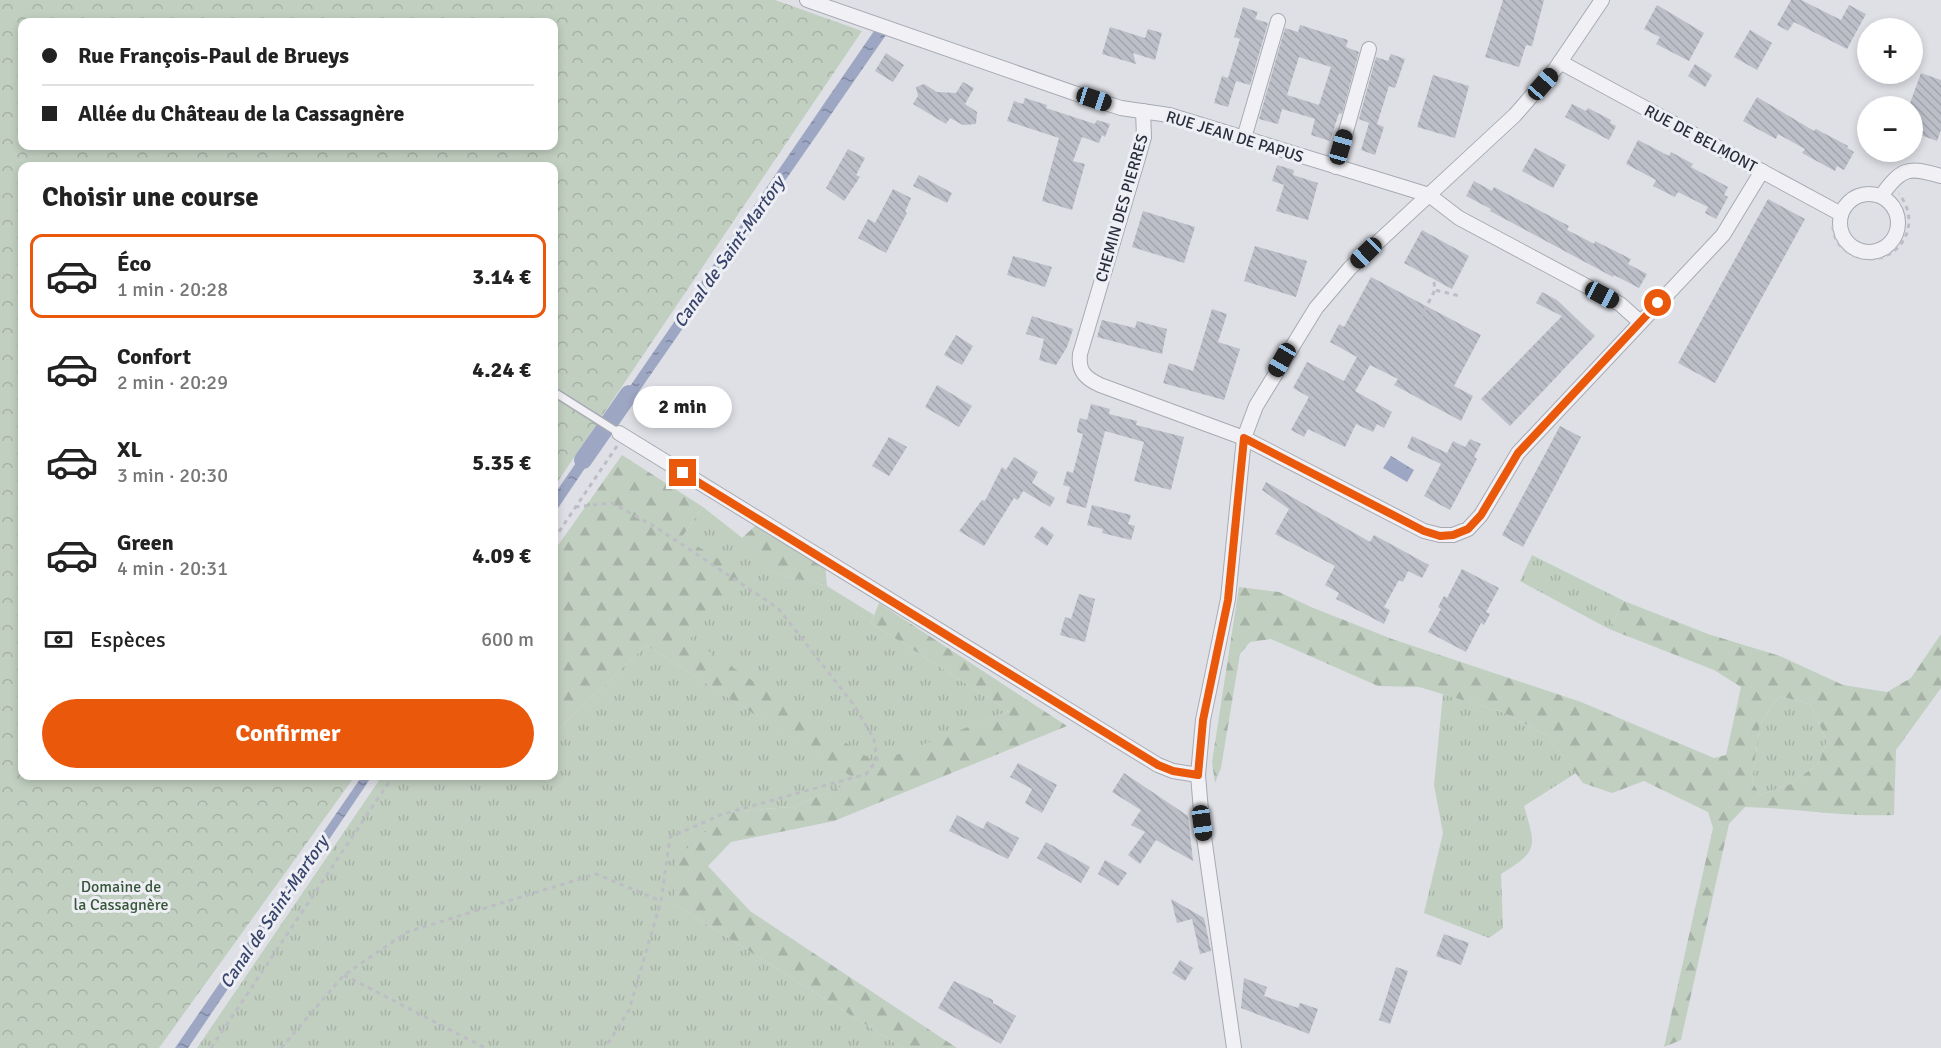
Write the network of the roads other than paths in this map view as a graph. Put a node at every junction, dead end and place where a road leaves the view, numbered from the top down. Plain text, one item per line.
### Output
1 (807, 0) edge
2 (1601, 0) edge
3 (1278, 21) dead end
4 (1369, 49) dead end
5 (1560, 62) junction
6 (1143, 111) junction
7 (1244, 138) junction
8 (1336, 167) junction
9 (1762, 171) junction
10 (1941, 176) edge
11 (1429, 195) junction
12 (1881, 196) junction
13 (1841, 214) junction
14 (1639, 321) junction
15 (558, 395) edge
16 (621, 434) joint
17 (1244, 438) junction
18 (1198, 775) junction
19 (1234, 1048) edge

1 - 6 street, CHEMIN DES PIERRES
2 - 5 street
3 - 7 street
4 - 8 street
5 - 9 street, RUE DE BELMONT
5 - 11 street
6 - 7 street, RUE JEAN DE PAPUS
6 - 17 street, CHEMIN DES PIERRES
7 - 8 street, RUE JEAN DE PAPUS
8 - 11 street, RUE JEAN DE PAPUS
9 - 13 street, RUE DE BELMONT
9 - 14 street, CHEMIN DES PIERRES
10 - 12 street
11 - 14 street
11 - 17 street
12 - 13 street
12 - 13 street
14 - 17 street, CHEMIN DES PIERRES
15 - 16 lane
16 - 18 street
17 - 18 street
18 - 19 street

